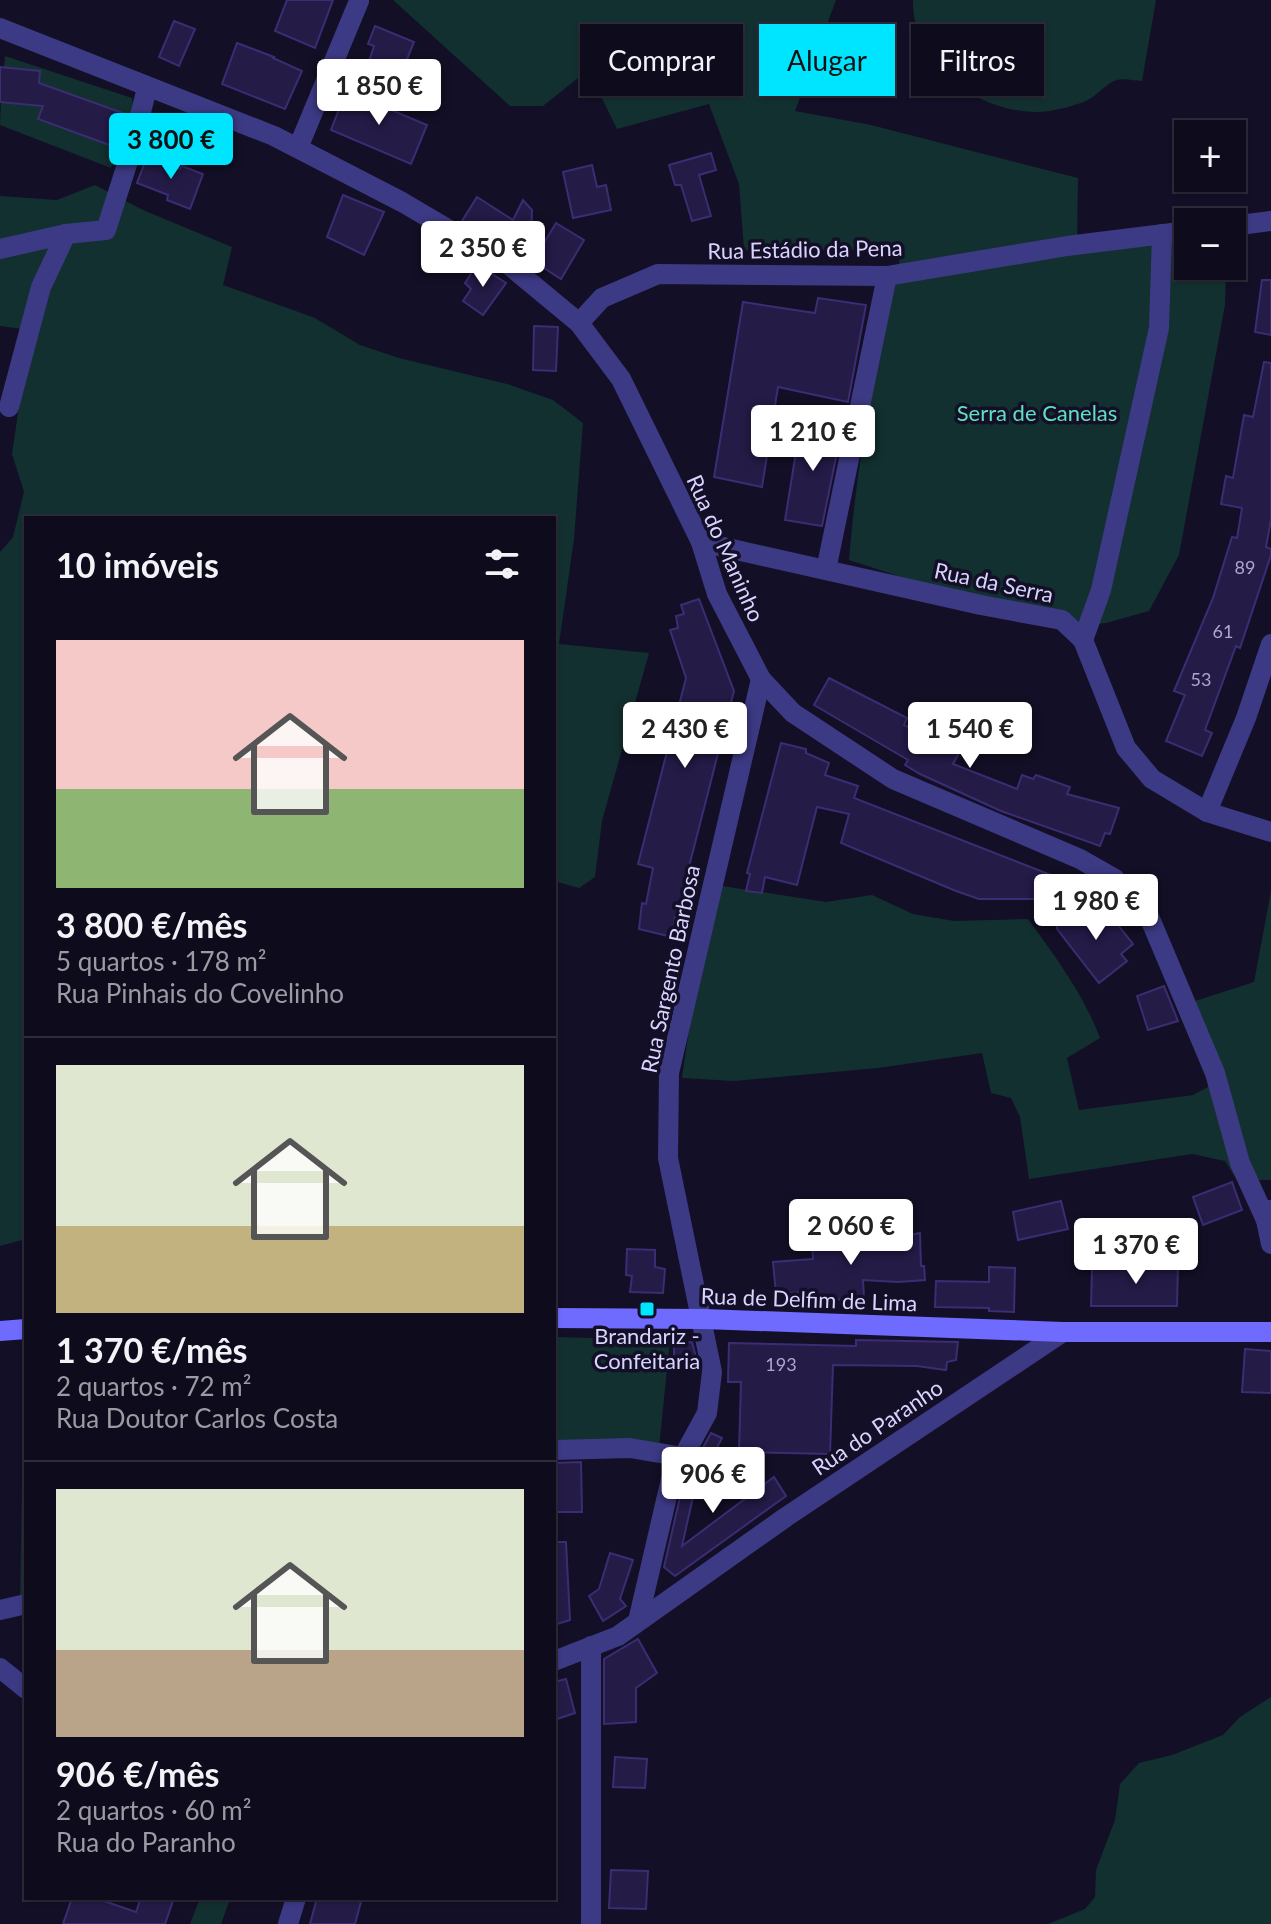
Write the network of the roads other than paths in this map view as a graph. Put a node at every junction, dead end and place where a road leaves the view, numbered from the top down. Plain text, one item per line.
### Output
1 (359, 1) edge
2 (0, 28) edge
3 (147, 88) junction
4 (298, 148) junction
5 (1271, 221) edge
6 (1246, 224) edge
7 (1174, 233) edge
8 (66, 234) junction
9 (1162, 234) junction
10 (0, 249) edge
11 (887, 276) junction
12 (579, 323) junction
13 (9, 407) dead end
14 (701, 542) junction
15 (826, 570) junction
16 (1083, 640) junction
17 (1271, 644) edge
18 (761, 679) junction
19 (1207, 812) junction
20 (1271, 832) edge
21 (1268, 1213) edge
22 (1271, 1244) edge
23 (556, 1318) edge
24 (704, 1319) junction
25 (24, 1329) edge
26 (0, 1331) edge
27 (1063, 1332) junction
28 (1271, 1332) edge
29 (556, 1450) edge
30 (683, 1457) junction
31 (24, 1604) edge
32 (0, 1610) edge
33 (638, 1621) junction
34 (591, 1646) junction
35 (556, 1660) edge
36 (0, 1668) edge
37 (24, 1687) edge
38 (295, 1900) edge
39 (288, 1924) edge
40 (591, 1924) edge

1 - 4 street
2 - 3 street, Rua do Maninho
3 - 4 street, Rua do Maninho
3 - 8 street
4 - 12 street, Rua do Maninho
5 - 6 street
7 - 9 street, Rua Estádio da Pena
8 - 10 street
8 - 13 street
9 - 11 street, Rua Estádio da Pena
9 - 16 street
11 - 12 street, Rua Estádio da Pena
11 - 15 street
12 - 14 street, Rua do Maninho
14 - 15 street, Rua da Serra
14 - 18 street, Rua do Maninho
15 - 16 street, Rua da Serra
16 - 19 street
17 - 19 street
18 - 21 street, Rua do Maninho
18 - 24 street, Rua Sargento Barbosa
19 - 20 street
21 - 22 street, Rua do Maninho
23 - 24 main road, Rua de Delfim de Lima
24 - 27 main road, Rua de Delfim de Lima
24 - 30 street, Rua Sargento Barbosa
25 - 26 main road
27 - 28 main road, Rua de Delfim de Lima
27 - 33 street, Rua do Paranho
29 - 30 street
30 - 33 street, Rua Sargento Barbosa
31 - 32 street
33 - 34 street, Rua do Paranho
34 - 35 street, Rua do Paranho
34 - 40 street
36 - 37 street
38 - 39 street

